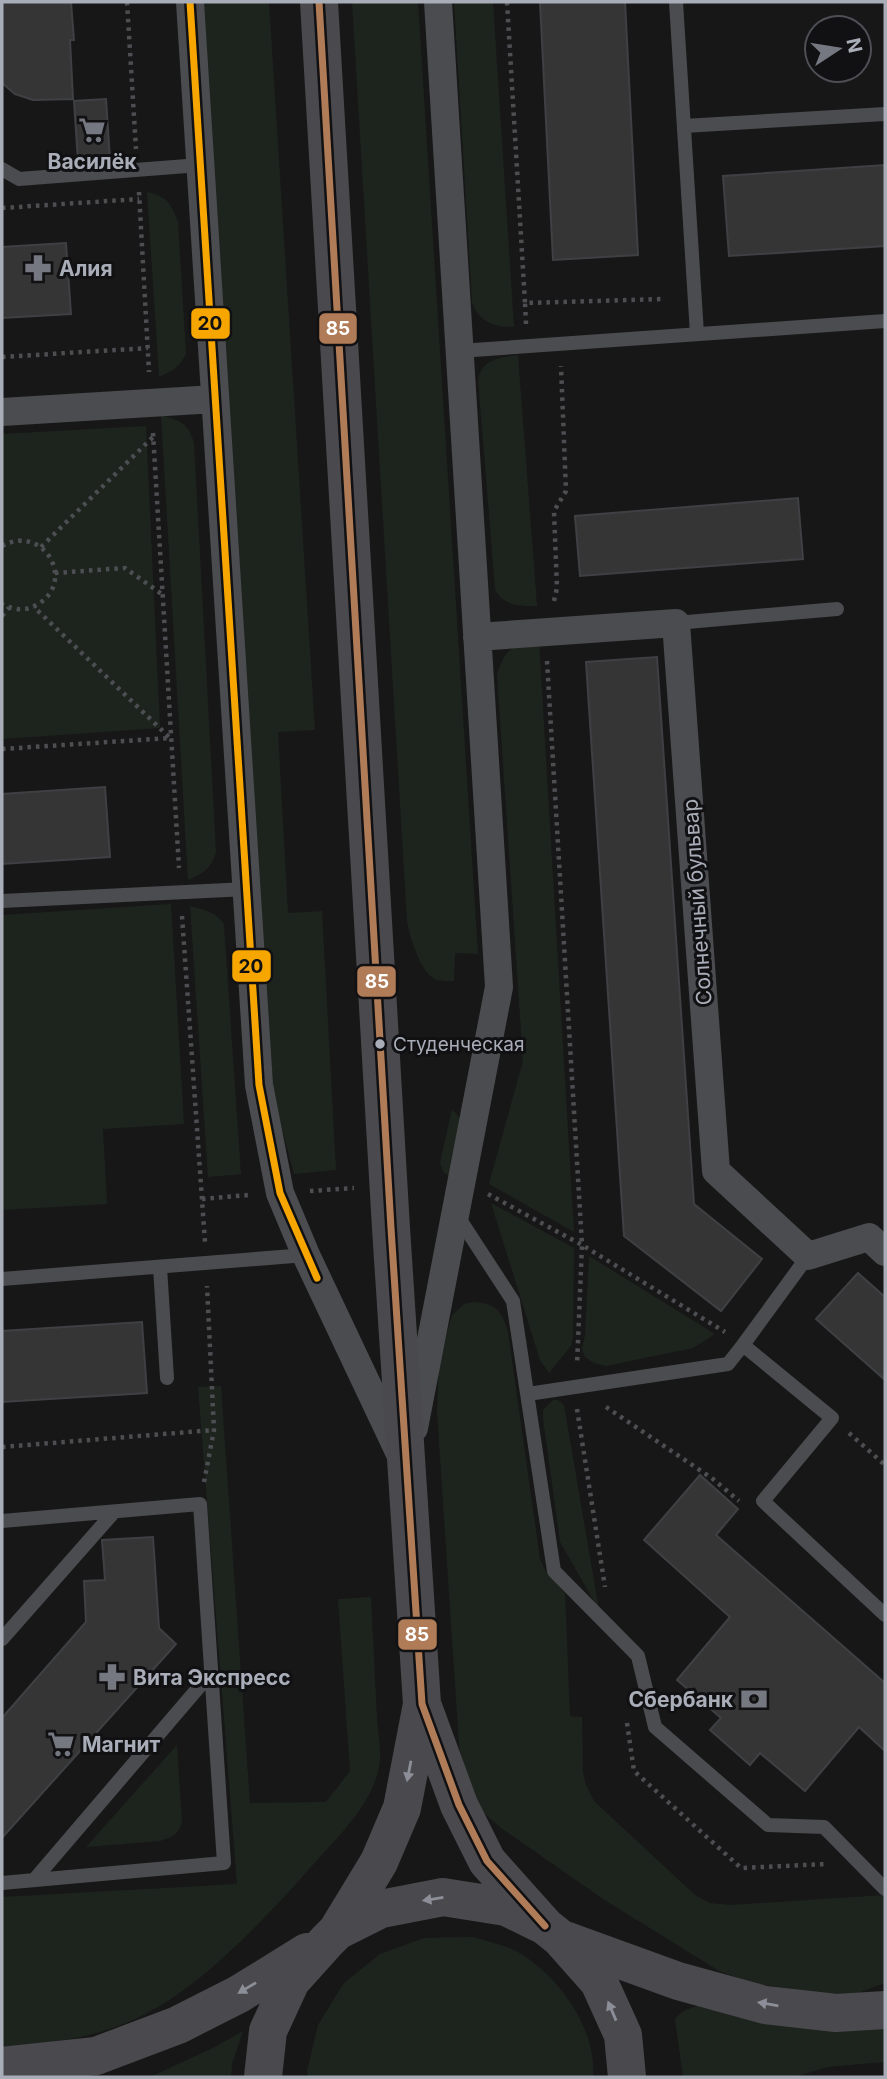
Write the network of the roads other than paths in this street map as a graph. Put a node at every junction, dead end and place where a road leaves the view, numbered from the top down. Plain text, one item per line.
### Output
1 (190, 2) edge
2 (319, 2) edge
3 (438, 2) edge
4 (676, 2) edge
5 (885, 114) edge
6 (684, 126) junction
7 (200, 165) junction
8 (2, 169) edge
9 (885, 321) edge
10 (697, 334) junction
11 (459, 351) junction
12 (215, 399) junction
13 (2, 412) edge
14 (836, 610) dead end
15 (676, 623) junction
16 (477, 637) junction
17 (247, 889) junction
18 (2, 901) edge
19 (454, 1211) junction
20 (885, 1252) edge
21 (306, 1255) junction
22 (808, 1256) junction
23 (160, 1267) junction
24 (2, 1279) edge
25 (743, 1345) junction
26 (167, 1378) dead end
27 (528, 1394) junction
28 (407, 1469) junction
29 (114, 1512) junction
30 (2, 1521) edge
31 (885, 1615) edge
32 (2, 1639) edge
33 (211, 1673) junction
34 (422, 1704) junction
35 (34, 1880) junction
36 (2, 1883) edge
37 (885, 1889) edge
38 (553, 1932) junction
39 (332, 1936) junction
40 (885, 2010) edge
41 (2, 2066) edge
42 (263, 2077) edge
43 (627, 2077) edge

1 - 7 street
2 - 28 main road
3 - 11 street
4 - 6 lane
5 - 6 lane
6 - 10 lane
7 - 8 lane
7 - 12 street
9 - 10 lane
10 - 11 lane
11 - 16 street
12 - 13 street
12 - 17 street
14 - 15 lane
15 - 16 street
15 - 22 street, Солнечный бульвар
16 - 19 street
17 - 18 lane
17 - 21 street
19 - 27 lane
19 - 28 street
20 - 22 street
21 - 23 lane
21 - 28 street
22 - 25 lane
23 - 24 lane
23 - 26 lane
25 - 27 lane
25 - 31 lane
27 - 37 lane
28 - 34 main road
29 - 30 lane
29 - 32 lane
29 - 33 lane
33 - 35 lane
33 - 35 lane
34 - 38 main road
34 -> 39 main road
35 - 36 lane
38 -> 39 main road
40 -> 38 main road
43 -> 38 main road
39 -> 41 main road
39 - 42 main road

